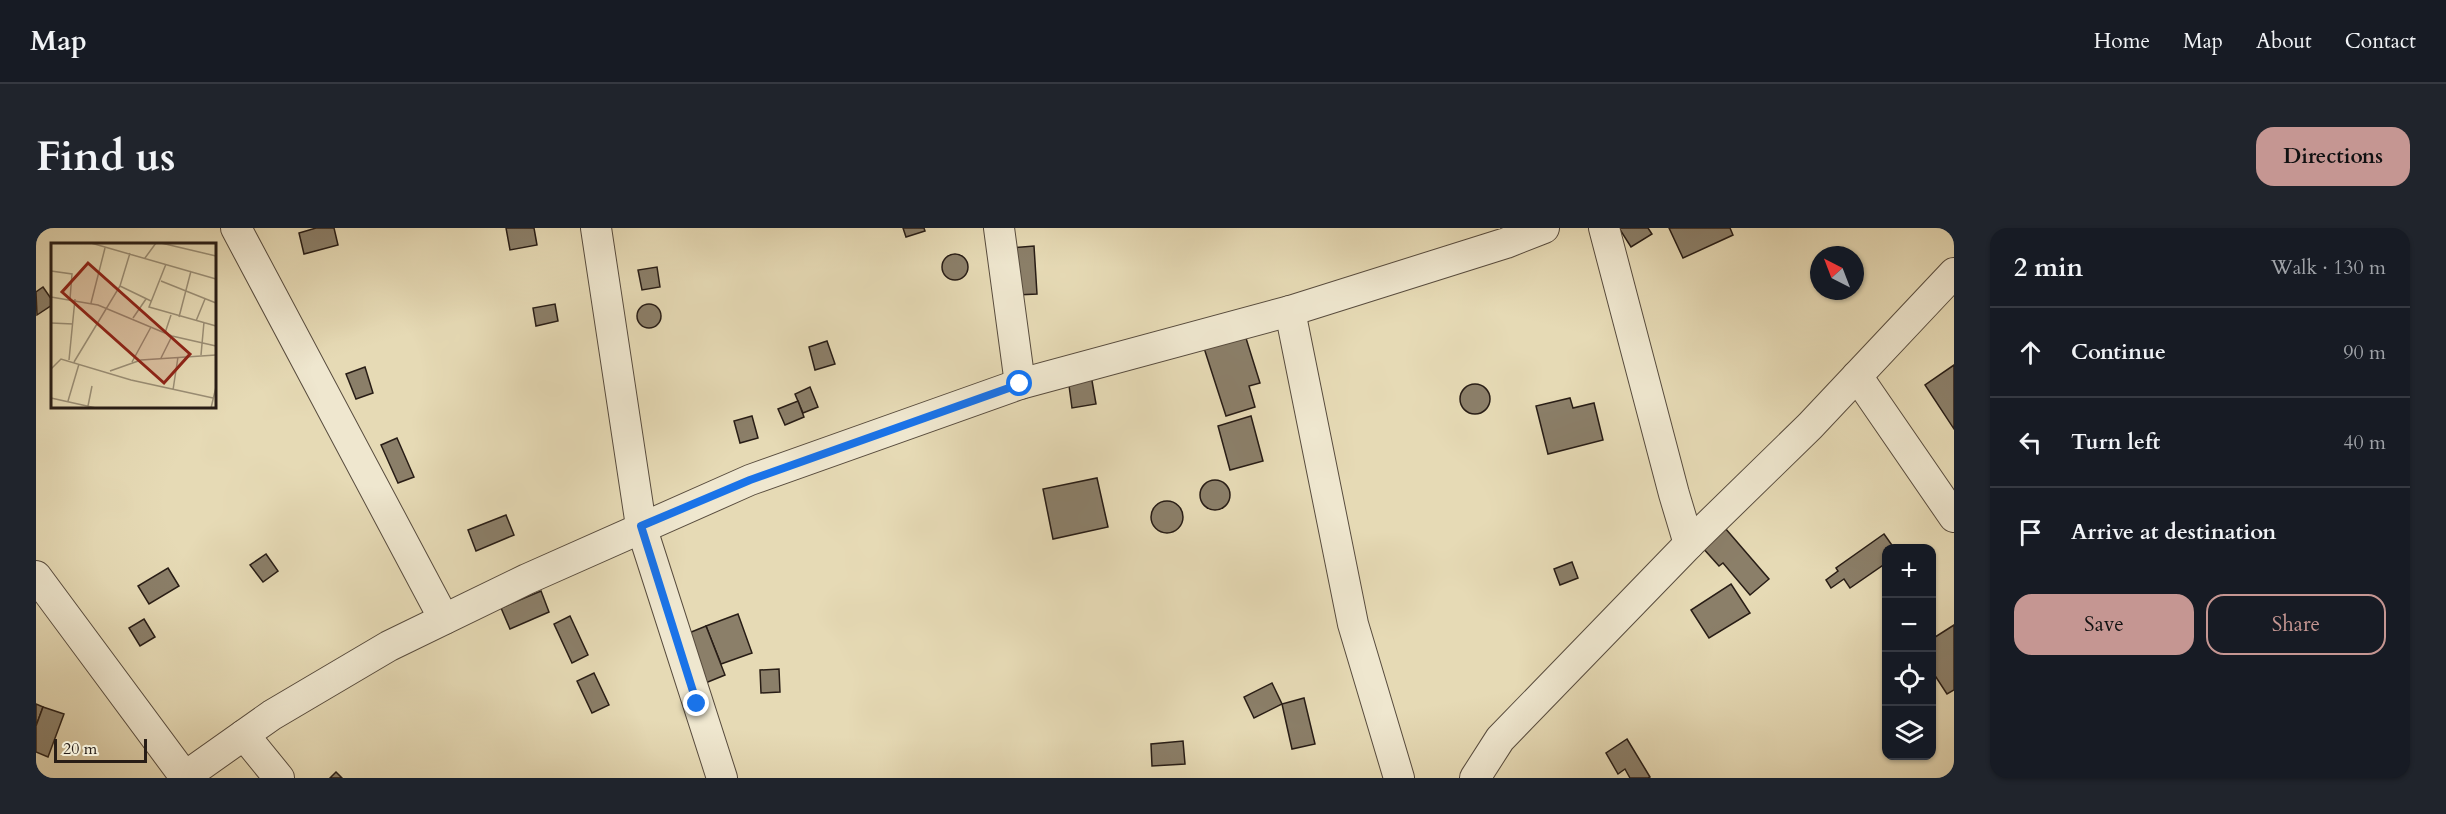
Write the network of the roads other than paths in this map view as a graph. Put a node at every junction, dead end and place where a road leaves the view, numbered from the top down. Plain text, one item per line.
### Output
1 (236, 228) edge
2 (596, 228) edge
3 (999, 228) edge
4 (1544, 228) edge
5 (1604, 228) edge
6 (1502, 236) edge
7 (1954, 273) edge
8 (1290, 311) junction
9 (1857, 376) junction
10 (1020, 384) junction
11 (1954, 517) edge
12 (641, 526) junction
13 (1689, 544) junction
14 (36, 576) edge
15 (444, 619) junction
16 (244, 735) junction
17 (184, 777) edge
18 (279, 778) edge
19 (722, 778) edge
20 (1399, 778) edge
21 (1475, 778) edge

1 - 15 street
2 - 12 street
3 - 10 street
4 - 6 street
5 - 13 street
6 - 8 street
7 - 9 street
8 - 10 street
8 - 20 street
9 - 11 street
9 - 13 street
10 - 12 street
12 - 15 street
12 - 19 street
13 - 21 street
14 - 17 street
15 - 16 street
16 - 17 street
16 - 18 street

